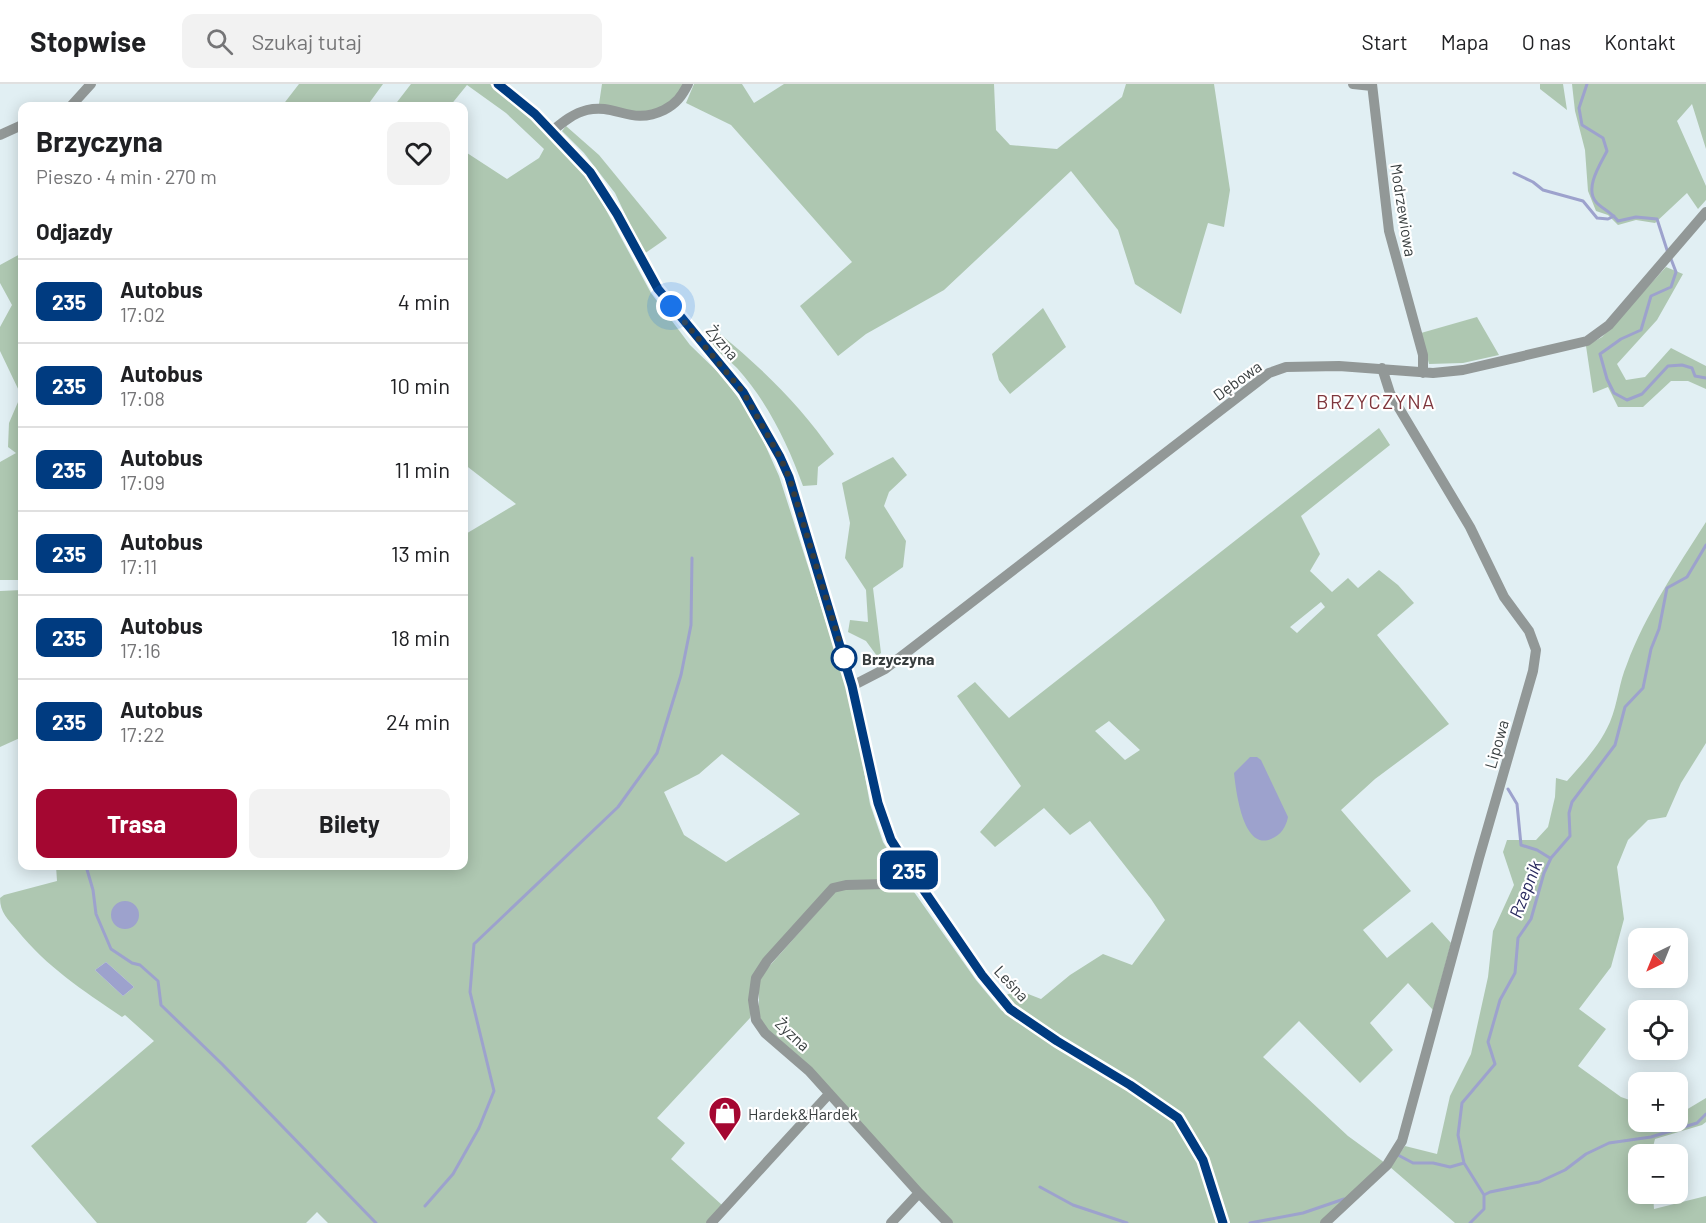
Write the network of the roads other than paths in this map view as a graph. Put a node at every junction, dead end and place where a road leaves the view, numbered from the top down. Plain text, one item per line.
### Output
1 (92, 84) edge
2 (498, 84) edge
3 (688, 84) edge
4 (1353, 84) edge
5 (1372, 85) edge
6 (75, 102) edge
7 (18, 127) edge
8 (552, 131) junction
9 (0, 135) edge
10 (1706, 212) edge
11 (1382, 368) junction
12 (1423, 373) junction
13 (852, 686) junction
14 (855, 702) joint
15 (914, 876) junction
16 (829, 1094) junction
17 (919, 1193) junction
18 (711, 1223) edge
19 (891, 1223) edge
20 (948, 1223) edge
21 (1223, 1223) edge
22 (1325, 1223) edge

1 - 6 street
2 - 8 street, Żyzna
3 - 8 street
4 - 5 street
5 - 12 street, Modrzewiowa
7 - 9 street
8 - 13 street, Żyzna
10 - 12 street, Dębowa
11 - 12 street, Dębowa
11 - 13 street, Dębowa
11 - 22 street, Lipowa
13 - 14 street, Żyzna
14 - 15 street, Leśna
15 - 16 street, Żyzna
15 - 21 street, Leśna
16 - 17 street, Żyzna
16 - 18 street
17 - 19 street
17 - 20 street, Żyzna

